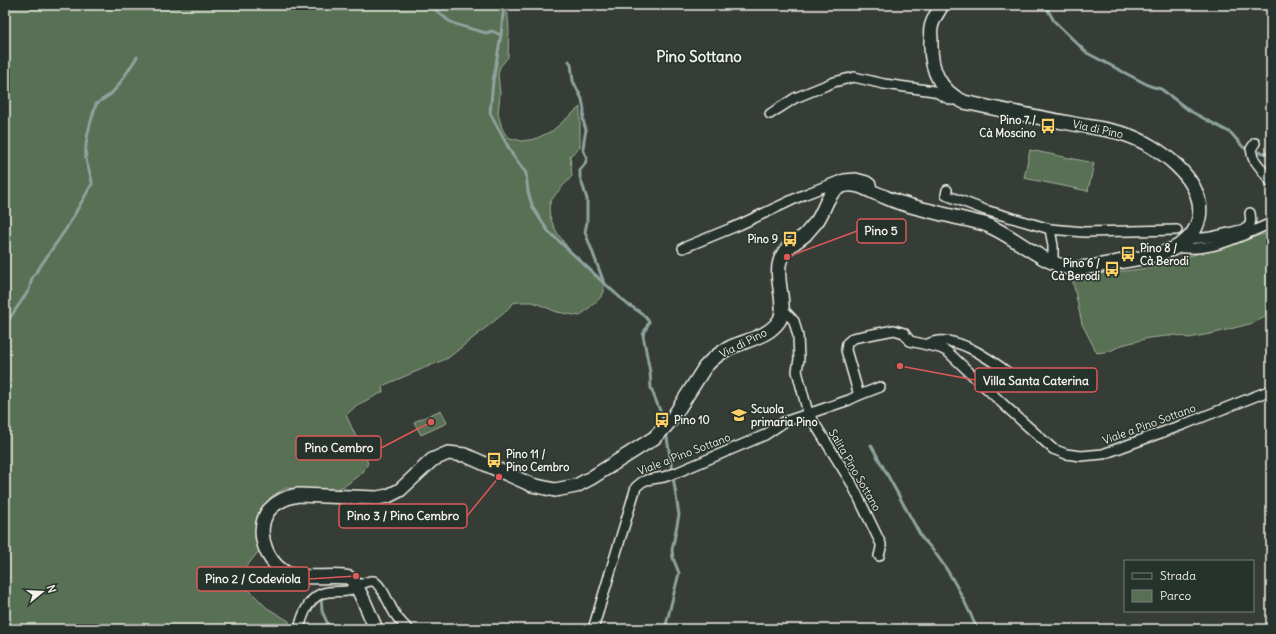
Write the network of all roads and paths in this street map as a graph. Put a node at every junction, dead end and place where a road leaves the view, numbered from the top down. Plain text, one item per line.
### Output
1 (942, 5) edge
2 (957, 99) junction
3 (770, 114) dead end
4 (1255, 143) dead end
5 (1271, 182) edge
6 (947, 190) dead end
7 (872, 191) junction
8 (1250, 213) dead end
9 (1271, 223) edge
10 (1050, 229) junction
11 (1177, 230) dead end
12 (1189, 238) junction
13 (1177, 247) junction
14 (683, 248) dead end
15 (1053, 263) junction
16 (782, 308) junction
17 (927, 345) junction
18 (1010, 374) dead end
19 (880, 387) dead end
20 (1271, 390) edge
21 (856, 396) junction
22 (808, 413) junction
23 (879, 556) dead end
24 (356, 586) junction
25 (299, 629) edge
26 (376, 629) edge
27 (408, 629) edge
28 (593, 629) edge

1 - 2 street, Via di Pino
2 - 3 street
2 - 12 street, Via di Pino
4 - 5 street
6 - 10 street
7 - 14 street
7 - 15 street, Via di Pino
7 - 16 street, Via di Pino
8 - 12 street
9 - 13 street
10 - 11 street
10 - 15 street
12 - 13 street, Via di Pino
13 - 15 street, Via di Pino
16 - 22 street, Salita Pino Sottano
16 - 24 street, Via di Pino
17 - 18 street, Viale a Pino Sottano
17 - 20 street, Viale a Pino Sottano
17 - 21 street, Viale a Pino Sottano
19 - 21 street
21 - 22 street, Viale a Pino Sottano
22 - 23 street, Salita Pino Sottano
22 - 28 street, Viale a Pino Sottano
24 - 25 street
24 - 26 street
24 - 27 street

